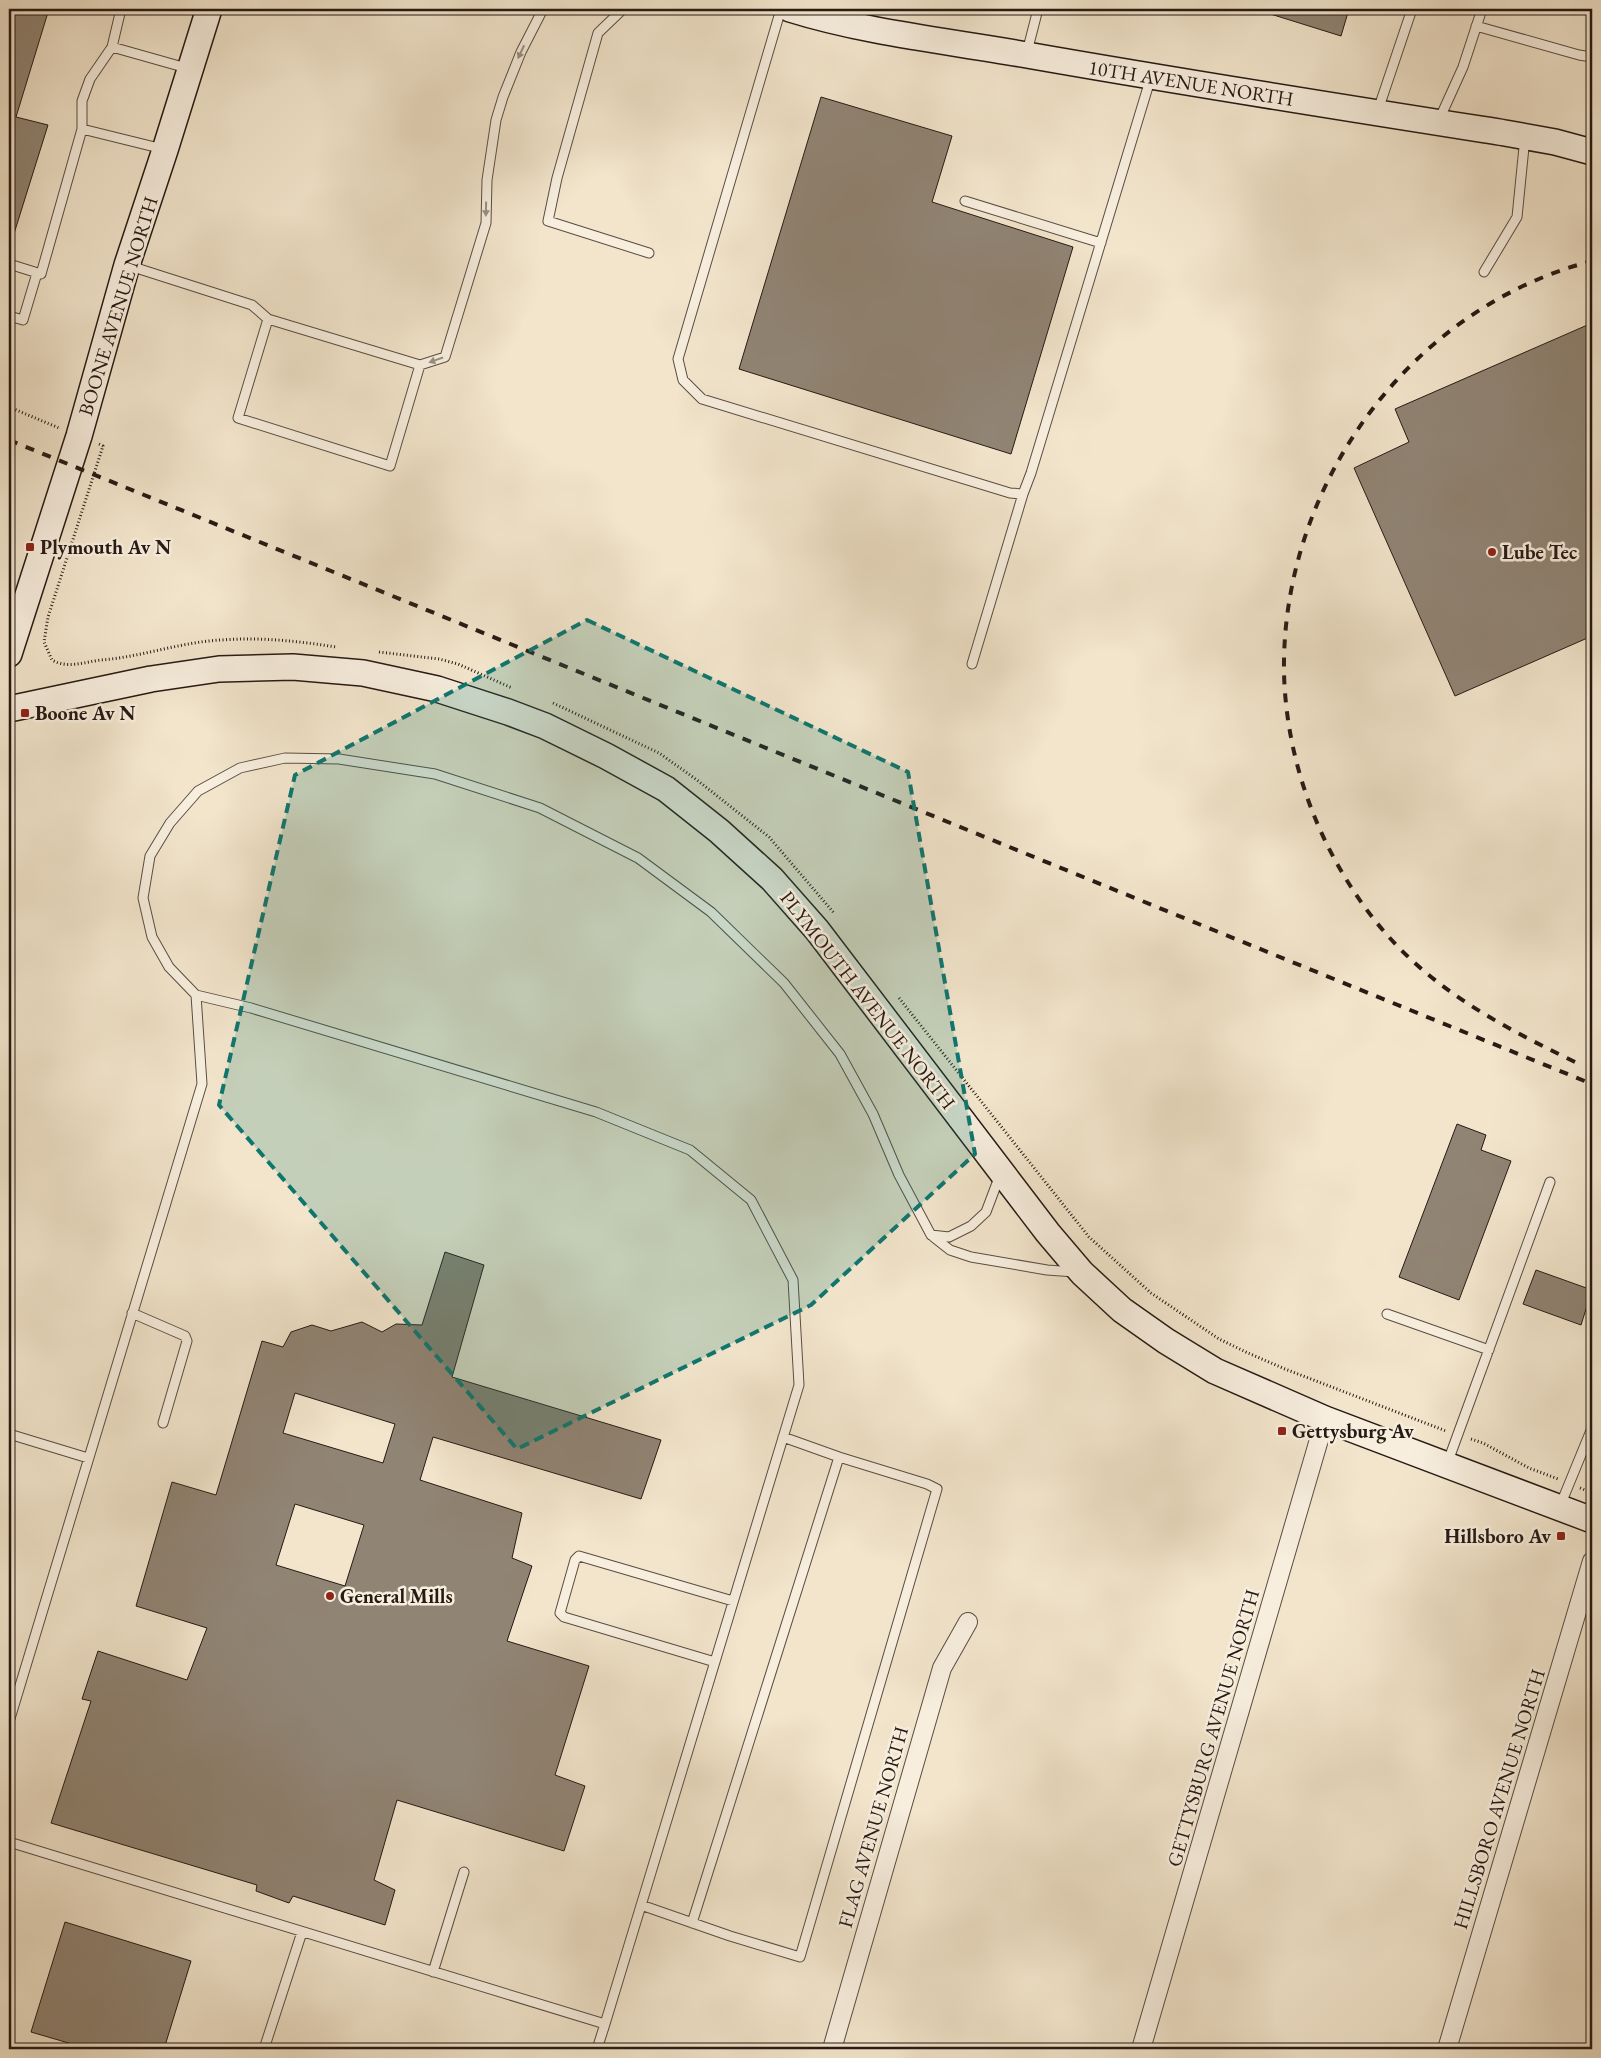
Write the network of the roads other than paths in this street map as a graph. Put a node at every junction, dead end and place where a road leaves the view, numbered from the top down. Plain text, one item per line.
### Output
1 (121, 9) edge
2 (209, 9) edge
3 (543, 9) edge
4 (623, 9) edge
5 (781, 9) edge
6 (790, 9) edge
7 (1038, 9) edge
8 (1412, 9) edge
9 (1482, 9) edge
10 (821, 13) edge
11 (1476, 26) junction
12 (112, 47) junction
13 (1026, 55) junction
14 (1592, 57) edge
15 (190, 69) junction
16 (1151, 77) junction
17 (1377, 113) junction
18 (1438, 123) junction
19 (82, 129) junction
20 (1525, 137) junction
21 (166, 150) junction
22 (1592, 152) edge
23 (965, 201) dead end
24 (1101, 243) junction
25 (649, 252) dead end
26 (9, 264) edge
27 (127, 265) junction
28 (1484, 272) dead end
29 (37, 273) junction
30 (9, 316) edge
31 (268, 319) junction
32 (420, 365) junction
33 (1023, 494) junction
34 (9, 654) edge
35 (972, 664) dead end
36 (9, 709) edge
37 (196, 995) junction
38 (1001, 1173) junction
39 (1550, 1182) dead end
40 (932, 1235) junction
41 (1082, 1273) junction
42 (132, 1313) junction
43 (1387, 1314) dead end
44 (1490, 1350) junction
45 (1325, 1419) junction
46 (163, 1422) dead end
47 (1592, 1428) edge
48 (9, 1434) edge
49 (783, 1437) junction
50 (839, 1457) junction
51 (88, 1458) junction
52 (1447, 1464) junction
53 (1559, 1507) junction
54 (1592, 1520) edge
55 (1592, 1561) edge
56 (733, 1601) junction
57 (968, 1622) dead end
58 (715, 1662) junction
59 (9, 1722) edge
60 (9, 1842) edge
61 (464, 1872) dead end
62 (641, 1905) junction
63 (692, 1923) junction
64 (302, 1932) junction
65 (432, 1972) junction
66 (605, 2024) junction
67 (264, 2049) edge
68 (597, 2049) edge
69 (832, 2049) edge
70 (1141, 2049) edge
71 (1447, 2049) edge

1 - 12 lane
2 - 15 street, BOONE AVENUE NORTH
3 -> 32 lane
4 - 25 lane
5 - 33 lane
6 - 10 street, 10TH AVENUE NORTH
7 - 13 lane
8 - 17 lane
9 - 11 lane
10 - 13 street, 10TH AVENUE NORTH
11 - 14 lane
11 - 18 lane
12 - 15 lane
12 - 19 lane
13 - 16 street, 10TH AVENUE NORTH
15 - 21 street, BOONE AVENUE NORTH
16 - 17 street, 10TH AVENUE NORTH
16 - 24 lane
17 - 18 street, 10TH AVENUE NORTH
18 - 20 street, 10TH AVENUE NORTH
19 - 21 lane
19 - 29 lane
20 - 22 street, 10TH AVENUE NORTH
20 - 28 lane
21 - 27 street, BOONE AVENUE NORTH
23 - 24 lane
24 - 33 lane
26 - 29 lane
27 - 31 lane
27 - 34 street, BOONE AVENUE NORTH
29 - 30 lane
31 - 32 lane
31 - 32 lane
33 - 35 lane
36 - 38 street, PLYMOUTH AVENUE NORTH
37 - 40 lane
37 - 42 lane
37 - 49 lane
38 - 40 lane
38 - 41 street, PLYMOUTH AVENUE NORTH
39 - 44 lane
40 - 41 lane
41 - 45 street, PLYMOUTH AVENUE NORTH
42 - 46 lane
42 - 51 lane
43 - 44 lane
44 - 52 lane
45 - 52 street, PLYMOUTH AVENUE NORTH
45 - 70 street, GETTYSBURG AVENUE NORTH
47 - 53 lane
48 - 51 lane
49 - 50 lane
49 - 56 lane
50 - 63 lane
50 - 63 lane
51 - 59 lane
52 - 53 street, PLYMOUTH AVENUE NORTH
53 - 54 street, PLYMOUTH AVENUE NORTH
55 - 71 street, HILLSBORO AVENUE NORTH
56 - 58 lane
56 - 58 lane
57 - 69 street, FLAG AVENUE NORTH
58 - 62 lane
60 - 64 lane
61 - 65 lane
62 - 63 lane
62 - 66 lane
64 - 65 lane
64 - 67 lane
65 - 66 lane
66 - 68 lane

